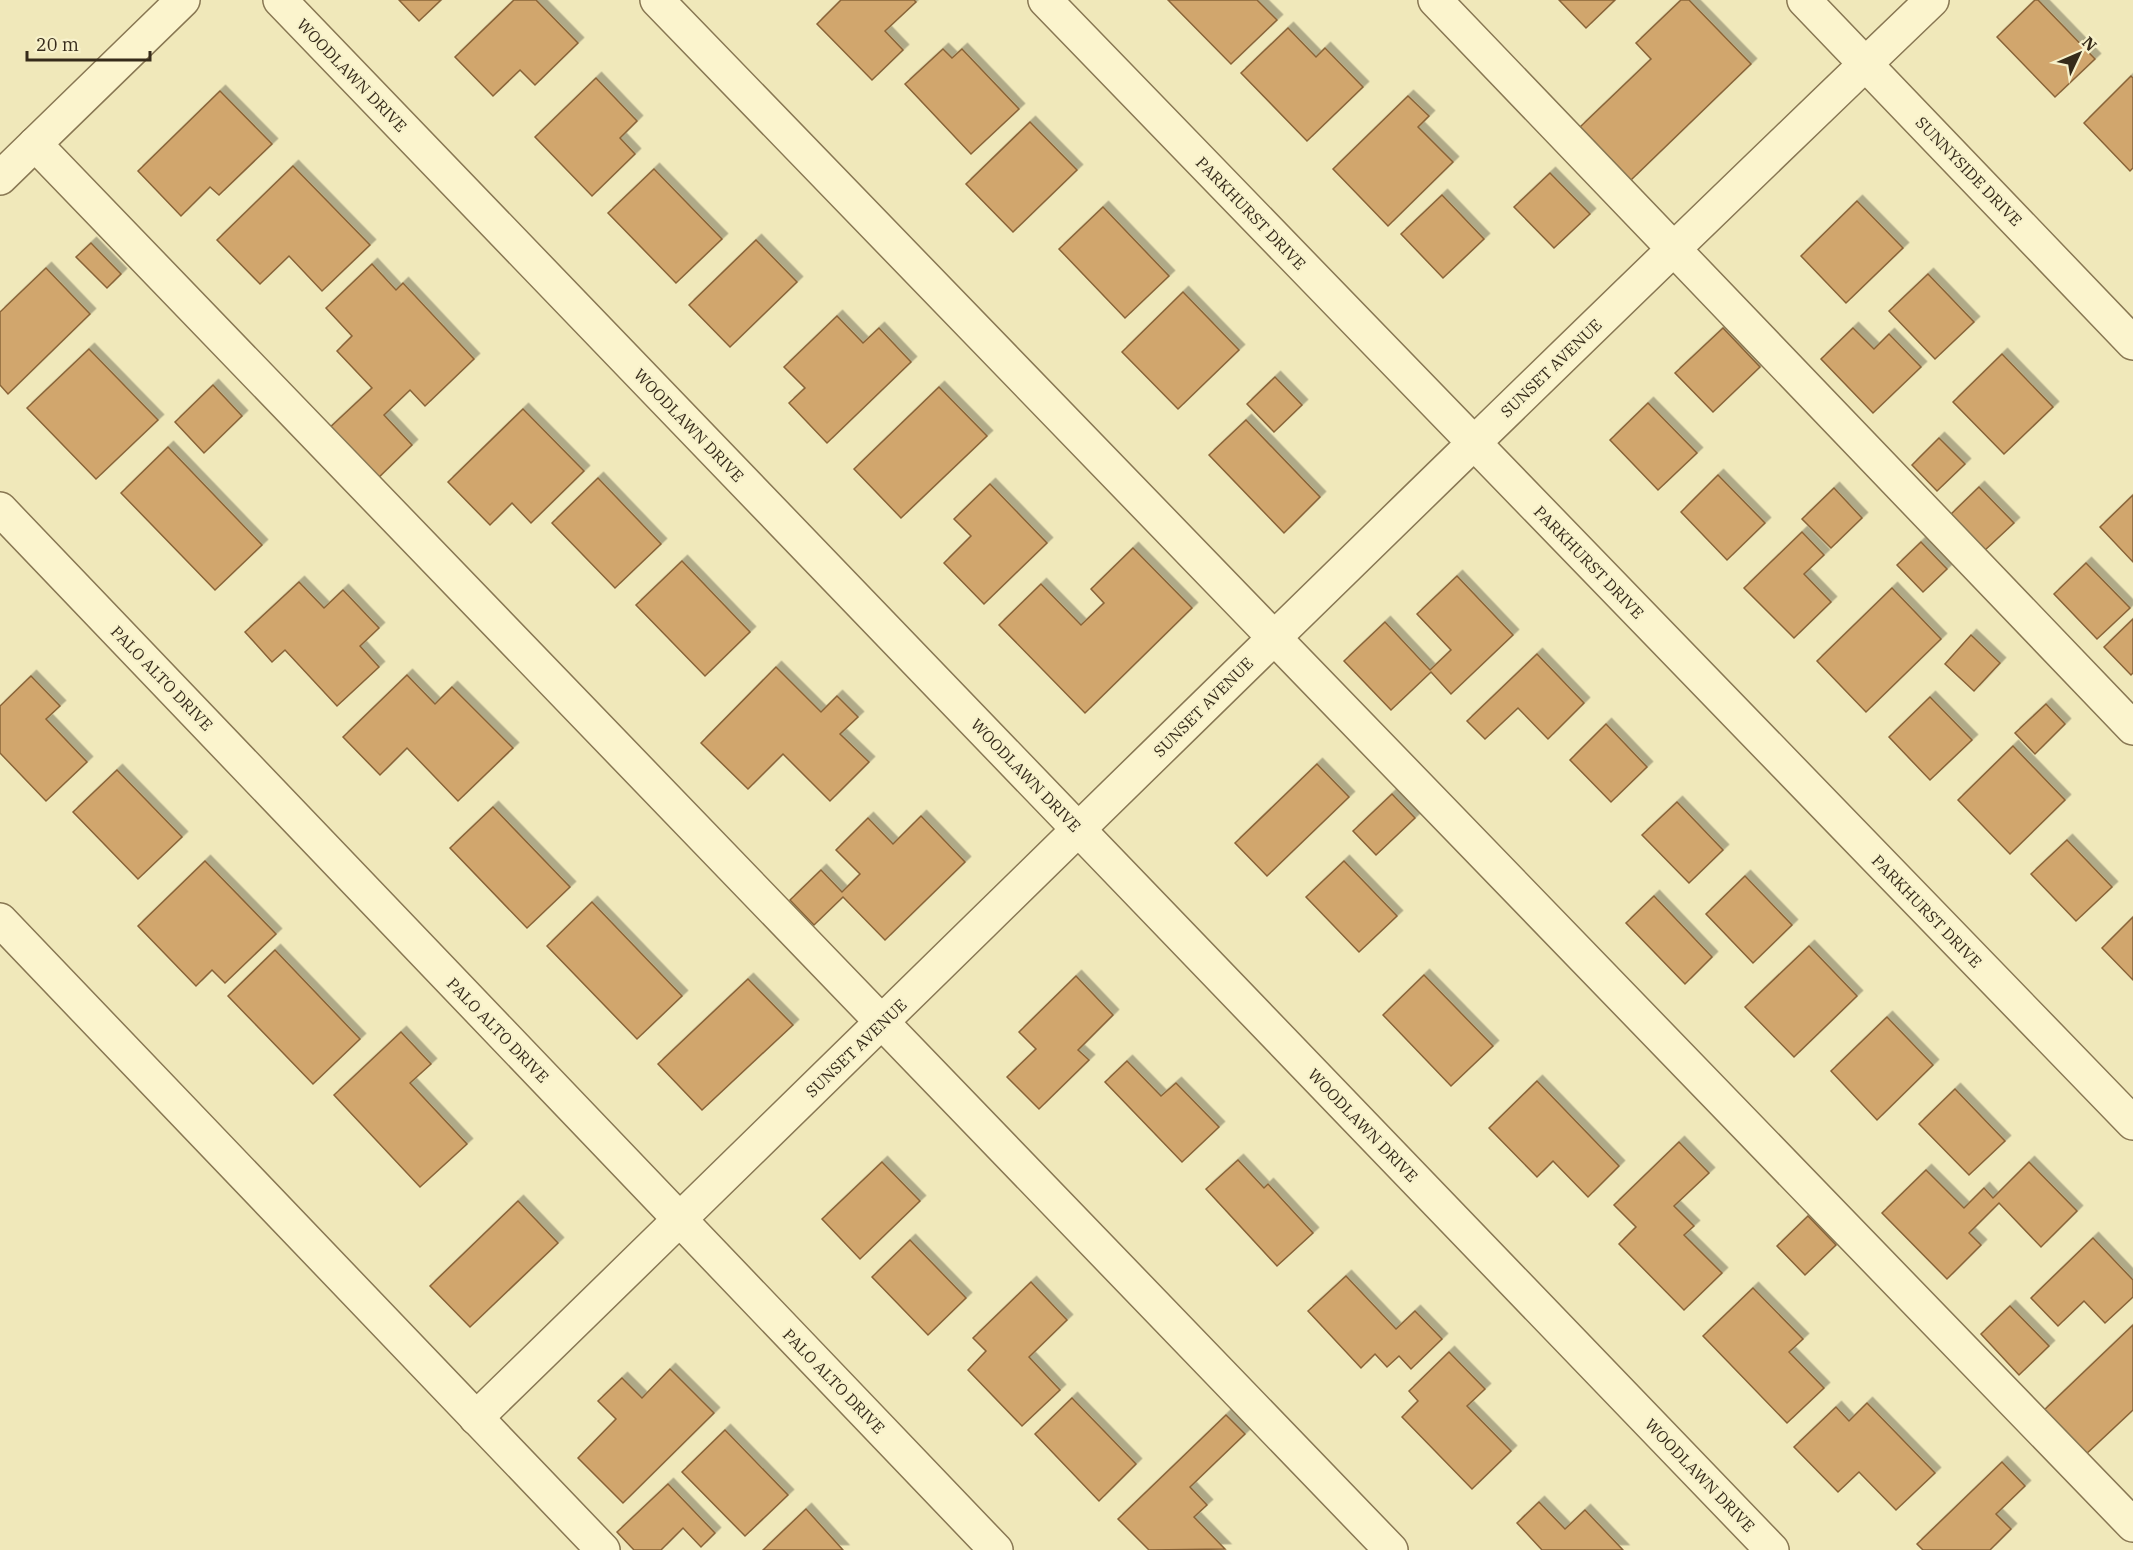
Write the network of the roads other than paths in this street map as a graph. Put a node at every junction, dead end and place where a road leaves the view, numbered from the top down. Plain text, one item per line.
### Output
1 (183, 0) edge
2 (280, 0) edge
3 (657, 0) edge
4 (1045, 0) edge
5 (1435, 0) edge
6 (1804, 0) edge
7 (1932, 0) edge
8 (1866, 64) junction
9 (35, 144) junction
10 (0, 178) edge
11 (1673, 249) junction
12 (2133, 343) edge
13 (1474, 443) junction
14 (0, 509) edge
15 (1274, 638) junction
16 (2133, 728) edge
17 (1078, 830) junction
18 (0, 920) edge
19 (882, 1023) junction
20 (2133, 1123) edge
21 (680, 1220) junction
22 (476, 1418) junction
23 (2133, 1525) edge
24 (603, 1550) edge
25 (996, 1550) edge
26 (1390, 1550) edge
27 (1772, 1550) edge

1 - 9 street
2 - 17 street, WOODLAWN DRIVE
3 - 15 street
4 - 13 street, PARKHURST DRIVE
5 - 11 street
6 - 8 street, SUNNYSIDE DRIVE
7 - 8 street, SUNSET AVENUE
8 - 11 street, SUNSET AVENUE
8 - 12 street, SUNNYSIDE DRIVE
9 - 10 street
9 - 19 street
11 - 13 street, SUNSET AVENUE
11 - 16 street
13 - 15 street, SUNSET AVENUE
13 - 20 street, PARKHURST DRIVE
14 - 21 street, PALO ALTO DRIVE
15 - 17 street, SUNSET AVENUE
15 - 23 street
17 - 19 street, SUNSET AVENUE
17 - 27 street, WOODLAWN DRIVE
18 - 22 street
19 - 21 street, SUNSET AVENUE
19 - 26 street
21 - 22 street, SUNSET AVENUE
21 - 25 street, PALO ALTO DRIVE
22 - 24 street

